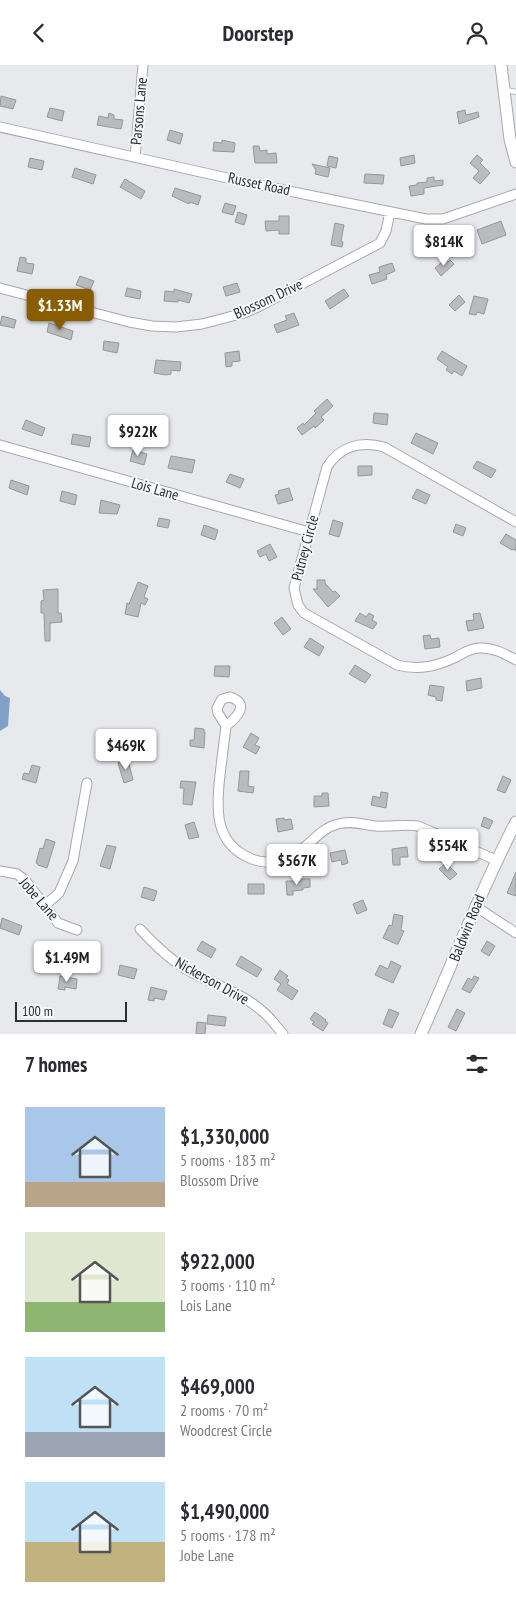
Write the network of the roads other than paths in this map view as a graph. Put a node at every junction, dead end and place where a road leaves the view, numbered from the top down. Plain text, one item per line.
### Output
1 (143, 65) edge
2 (501, 65) edge
3 (510, 91) edge
4 (0, 127) edge
5 (135, 157) junction
6 (516, 162) edge
7 (516, 194) edge
8 (390, 212) junction
9 (0, 288) edge
10 (0, 445) edge
11 (516, 522) edge
12 (309, 532) junction
13 (516, 661) edge
14 (226, 726) dead end
15 (87, 783) dead end
16 (516, 823) edge
17 (496, 860) junction
18 (0, 871) edge
19 (44, 906) junction
20 (475, 906) junction
21 (140, 929) dead end
22 (77, 931) dead end
23 (516, 933) edge
24 (283, 1034) edge
25 (421, 1034) edge

1 - 5 street, Parsons Lane
2 - 3 street
3 - 6 street
4 - 5 street, Russet Road
5 - 8 street, Russet Road
7 - 8 street, Russet Road
8 - 9 street, Blossom Drive
10 - 12 street, Lois Lane
11 - 12 street, Putney Circle
12 - 13 street, Putney Circle
14 - 17 street
15 - 19 street
16 - 17 street, Baldwin Road
17 - 20 street, Baldwin Road
18 - 19 street, Jobe Lane
19 - 22 street, Jobe Lane
20 - 23 street
20 - 25 street, Baldwin Road
21 - 24 street, Nickerson Drive

